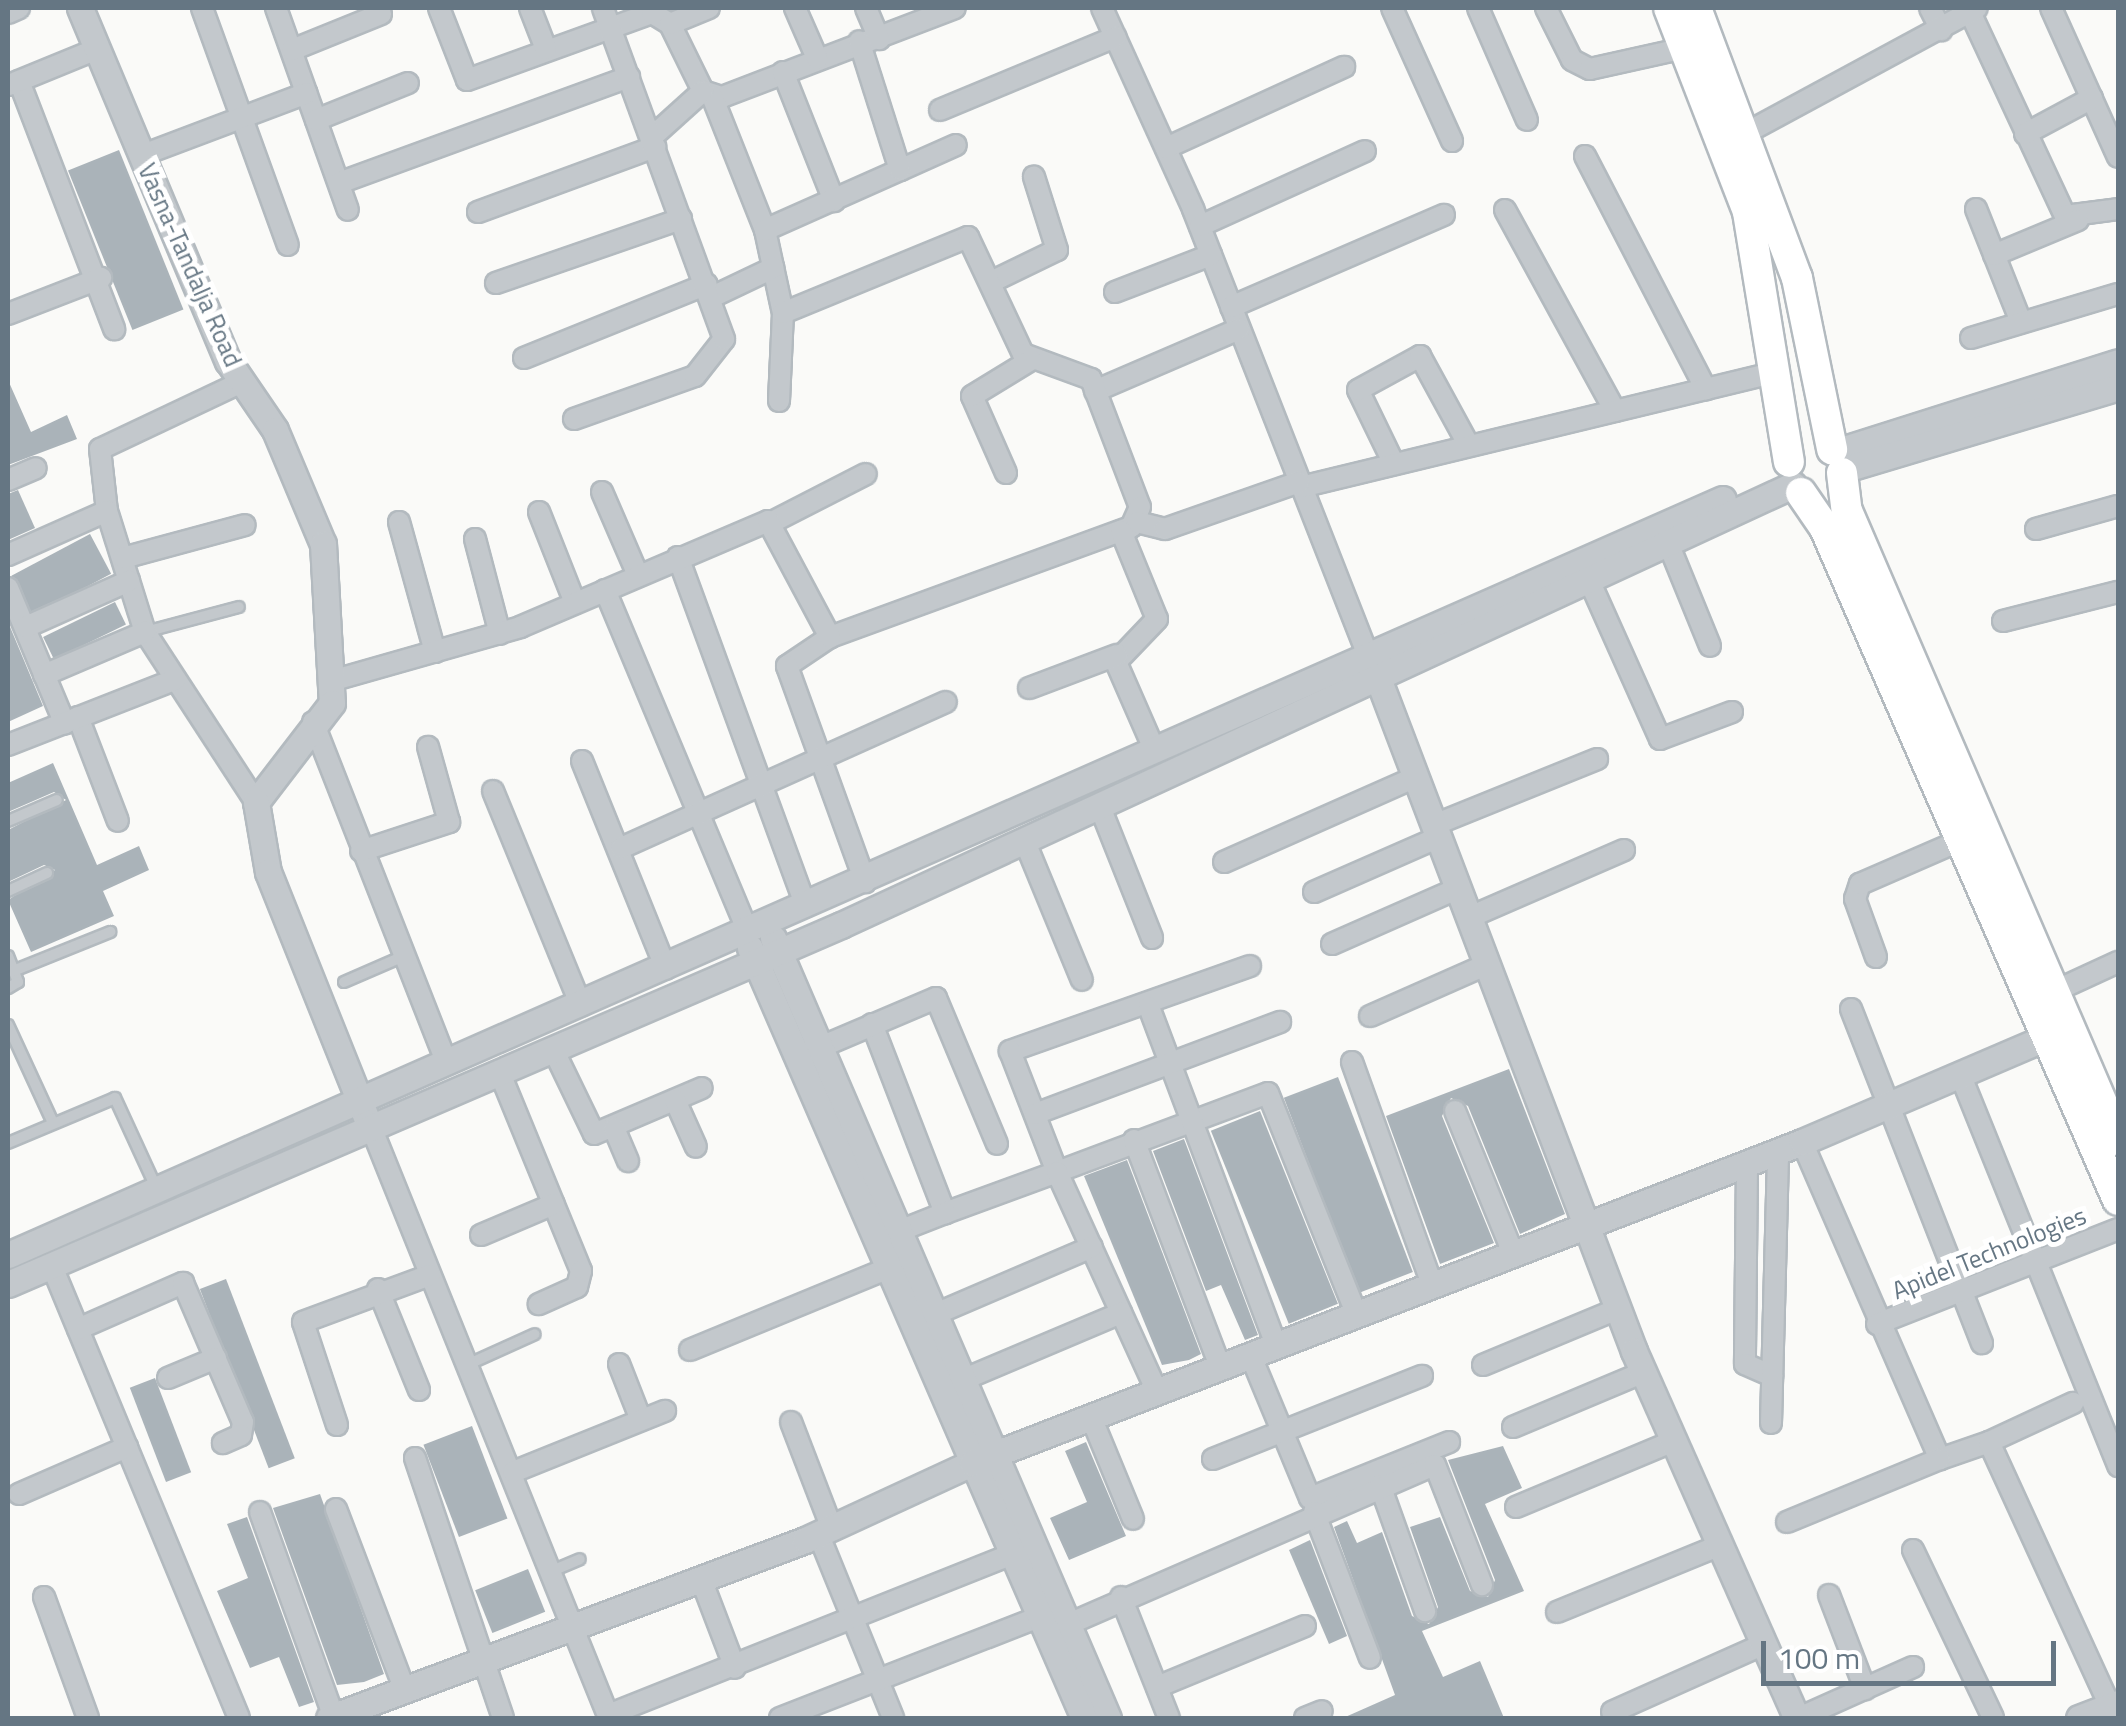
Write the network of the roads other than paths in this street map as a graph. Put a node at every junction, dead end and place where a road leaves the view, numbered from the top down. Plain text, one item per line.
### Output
1 (19, 8) edge
2 (80, 8) edge
3 (202, 8) edge
4 (276, 8) edge
5 (438, 8) edge
6 (530, 8) edge
7 (709, 8) edge
8 (794, 8) edge
9 (866, 8) edge
10 (955, 8) edge
11 (1102, 8) edge
12 (1392, 8) edge
13 (1478, 8) edge
14 (1546, 8) edge
15 (1669, 8) edge
16 (1696, 8) edge
17 (1930, 8) edge
18 (2051, 8) edge
19 (1973, 10) edge
20 (8, 12) edge
21 (380, 14) dead end
22 (606, 16) edge
23 (914, 16) edge
24 (670, 24) junction
25 (1941, 30) junction
26 (1115, 37) junction
27 (869, 40) junction
28 (1685, 48) junction
29 (546, 49) junction
30 (97, 50) junction
31 (292, 50) junction
32 (817, 58) junction
33 (1344, 66) dead end
34 (783, 72) junction
35 (629, 77) junction
36 (408, 83) dead end
37 (13, 84) edge
38 (307, 93) junction
39 (708, 94) junction
40 (2092, 98) junction
41 (940, 110) dead end
42 (240, 118) junction
43 (316, 120) junction
44 (1528, 120) dead end
45 (2025, 134) junction
46 (1734, 139) junction
47 (653, 142) junction
48 (1452, 142) dead end
49 (956, 145) dead end
50 (1166, 148) junction
51 (1365, 150) dead end
52 (140, 156) junction
53 (1584, 156) dead end
54 (2118, 157) edge
55 (900, 170) junction
56 (1034, 177) dead end
57 (339, 184) junction
58 (834, 201) junction
59 (2118, 208) edge
60 (1976, 209) dead end
61 (348, 210) dead end
62 (1506, 210) dead end
63 (478, 212) dead end
64 (1444, 215) dead end
65 (681, 218) junction
66 (2078, 220) junction
67 (1200, 226) junction
68 (765, 230) junction
69 (288, 245) dead end
70 (1994, 255) junction
71 (1211, 256) junction
72 (773, 268) junction
73 (100, 278) junction
74 (993, 282) junction
75 (496, 284) dead end
76 (710, 290) junction
77 (1115, 292) dead end
78 (2118, 294) edge
79 (1231, 307) junction
80 (8, 314) edge
81 (783, 314) junction
82 (2021, 322) junction
83 (114, 328) dead end
84 (1239, 329) junction
85 (1970, 338) dead end
86 (524, 358) dead end
87 (1031, 360) junction
88 (2118, 362) edge
89 (1777, 372) junction
90 (244, 381) junction
91 (2118, 387) edge
92 (1706, 389) junction
93 (1095, 391) junction
94 (779, 401) dead end
95 (1615, 411) junction
96 (574, 419) dead end
97 (1469, 446) junction
98 (1838, 461) junction
99 (1394, 464) junction
100 (36, 468) dead end
101 (1006, 472) dead end
102 (866, 474) dead end
103 (1793, 478) junction
104 (8, 480) edge
105 (1300, 484) junction
106 (602, 492) dead end
107 (2118, 506) edge
108 (107, 511) junction
109 (539, 512) dead end
110 (774, 521) junction
111 (399, 522) dead end
112 (245, 525) dead end
113 (1129, 526) junction
114 (2036, 529) dead end
115 (475, 539) dead end
116 (1668, 543) junction
117 (8, 555) edge
118 (678, 557) junction
119 (123, 558) junction
120 (638, 576) junction
121 (1589, 580) junction
122 (130, 582) junction
123 (8, 588) edge
124 (605, 590) junction
125 (2118, 592) edge
126 (575, 603) junction
127 (239, 607) dead end
128 (2003, 622) dead end
129 (26, 627) junction
130 (145, 632) junction
131 (500, 634) junction
132 (830, 638) junction
133 (1710, 646) dead end
134 (434, 652) junction
135 (1367, 652) junction
136 (1117, 655) junction
137 (44, 675) junction
138 (176, 679) junction
139 (1378, 679) junction
140 (331, 680) junction
141 (1029, 688) dead end
142 (946, 702) dead end
143 (1732, 712) dead end
144 (71, 721) junction
145 (313, 722) junction
146 (8, 745) edge
147 (428, 747) dead end
148 (1154, 749) junction
149 (1597, 759) dead end
150 (582, 761) dead end
151 (820, 762) junction
152 (1416, 778) junction
153 (494, 790) dead end
154 (759, 790) junction
155 (57, 800) dead end
156 (256, 802) junction
157 (1100, 807) junction
158 (699, 813) junction
159 (8, 821) edge
160 (118, 821) dead end
161 (1437, 831) junction
162 (1961, 840) junction
163 (1025, 842) junction
164 (620, 848) junction
165 (361, 850) junction
166 (1624, 850) dead end
167 (1224, 862) dead end
168 (48, 873) dead end
169 (866, 882) junction
170 (1459, 888) junction
171 (8, 890) edge
172 (1314, 892) dead end
173 (806, 906) junction
174 (1470, 917) junction
175 (753, 931) junction
176 (110, 932) dead end
177 (1152, 938) dead end
178 (1332, 944) dead end
179 (8, 956) edge
180 (404, 956) junction
181 (768, 958) junction
182 (1876, 958) dead end
183 (2118, 962) edge
184 (1488, 964) junction
185 (1250, 966) dead end
186 (666, 968) junction
187 (13, 971) junction
188 (1082, 980) dead end
189 (344, 982) dead end
190 (8, 988) edge
191 (2053, 992) junction
192 (580, 1006) junction
193 (1149, 1007) junction
194 (1851, 1010) dead end
195 (1370, 1016) dead end
196 (1280, 1022) dead end
197 (872, 1024) junction
198 (8, 1026) edge
199 (2057, 1032) junction
200 (554, 1049) junction
201 (808, 1052) junction
202 (1170, 1062) junction
203 (1352, 1062) dead end
204 (447, 1064) junction
205 (500, 1071) junction
206 (1960, 1074) junction
207 (702, 1088) dead end
208 (674, 1100) junction
209 (360, 1101) junction
210 (1887, 1105) junction
211 (1455, 1111) dead end
212 (1035, 1114) junction
213 (1190, 1117) junction
214 (53, 1124) junction
215 (371, 1127) junction
216 (614, 1128) junction
217 (1134, 1140) junction
218 (2118, 1140) edge
219 (8, 1143) edge
220 (997, 1144) dead end
221 (1790, 1146) junction
222 (696, 1147) dead end
223 (628, 1160) dead end
224 (1747, 1163) junction
225 (1057, 1172) junction
226 (157, 1190) junction
227 (2118, 1200) edge
228 (554, 1204) junction
229 (945, 1213) junction
230 (1591, 1223) junction
231 (2118, 1229) edge
232 (894, 1233) junction
233 (481, 1235) dead end
234 (1092, 1247) junction
235 (1512, 1253) junction
236 (8, 1256) edge
237 (2036, 1262) junction
238 (52, 1264) junction
239 (887, 1270) junction
240 (430, 1275) junction
241 (8, 1284) edge
242 (1432, 1284) junction
243 (378, 1289) junction
244 (1962, 1292) junction
245 (538, 1304) dead end
246 (1620, 1308) junction
247 (1121, 1313) junction
248 (1356, 1313) junction
249 (931, 1316) junction
250 (1877, 1324) junction
251 (78, 1329) junction
252 (535, 1334) dead end
253 (1982, 1343) dead end
254 (1276, 1344) junction
255 (690, 1350) dead end
256 (1250, 1354) junction
257 (216, 1358) junction
258 (469, 1364) junction
259 (619, 1364) dead end
260 (1483, 1365) dead end
261 (1220, 1366) junction
262 (1644, 1372) junction
263 (1422, 1376) dead end
264 (1772, 1376) junction
265 (168, 1378) dead end
266 (960, 1381) junction
267 (419, 1390) dead end
268 (1156, 1392) junction
269 (2073, 1403) dead end
270 (665, 1411) dead end
271 (1091, 1417) junction
272 (641, 1420) junction
273 (791, 1422) dead end
274 (1771, 1424) dead end
275 (337, 1425) dead end
276 (1513, 1426) dead end
277 (1282, 1433) junction
278 (1674, 1441) junction
279 (223, 1442) dead end
280 (1449, 1442) dead end
281 (1988, 1442) junction
282 (127, 1448) junction
283 (415, 1458) dead end
284 (982, 1459) junction
285 (1940, 1459) junction
286 (1213, 1460) dead end
287 (2118, 1466) edge
288 (513, 1472) junction
289 (1380, 1485) junction
290 (18, 1494) dead end
291 (1516, 1507) dead end
292 (336, 1509) dead end
293 (260, 1512) dead end
294 (1314, 1512) junction
295 (1133, 1519) dead end
296 (1787, 1522) dead end
297 (825, 1531) junction
298 (1720, 1545) junction
299 (1913, 1550) dead end
300 (1012, 1554) junction
301 (580, 1559) dead end
302 (552, 1571) junction
303 (702, 1579) junction
304 (1482, 1585) dead end
305 (1829, 1595) dead end
306 (44, 1597) dead end
307 (1122, 1597) junction
308 (1425, 1611) dead end
309 (1557, 1612) dead end
310 (850, 1615) junction
311 (1053, 1624) junction
312 (574, 1626) junction
313 (1305, 1626) dead end
314 (1764, 1644) junction
315 (479, 1657) junction
316 (1370, 1658) dead end
317 (1913, 1667) dead end
318 (735, 1668) junction
319 (876, 1682) junction
320 (1156, 1687) junction
321 (404, 1688) junction
322 (1865, 1689) junction
323 (2114, 1704) edge
324 (1612, 1712) dead end
325 (498, 1717) edge
326 (608, 1717) edge
327 (88, 1718) edge
328 (239, 1718) edge
329 (332, 1718) edge
330 (780, 1718) edge
331 (894, 1718) edge
332 (1084, 1718) edge
333 (1108, 1718) edge
334 (1169, 1718) edge
335 (1798, 1718) edge
336 (1992, 1718) edge
337 (2079, 1718) edge

1 - 20 street
2 - 30 street, Vasna-Tandalja Road
3 - 42 street
4 - 31 street
5 - 29 street
6 - 29 street
7 - 24 street
8 - 32 street
9 - 27 street
10 - 23 street
11 - 26 street
12 - 48 street
13 - 44 street
14 - 28 street
15 - 28 main road
16 - 46 main road
17 - 25 street
18 - 40 street
19 - 25 street
19 - 45 street
21 - 31 street
22 - 24 street
22 - 29 street
22 - 35 street
23 - 27 street
24 - 39 street
25 - 46 street
26 - 41 street
26 - 50 street
27 - 32 street
27 - 55 street
28 - 46 main road
30 - 37 street
30 - 52 street, Vasna-Tandalja Road
31 - 38 street
32 - 34 street
33 - 50 street
34 - 39 street
34 - 58 street
35 - 47 street
35 - 57 street
36 - 43 street
37 - 73 street
38 - 42 street
38 - 43 street
39 - 47 street
39 - 68 street
40 - 45 street
40 - 54 street
42 - 52 street
42 - 69 street
43 - 57 street
45 - 66 street
46 - 89 main road
46 - 98 main road
47 - 63 street
47 - 65 street
49 - 55 street
50 - 67 street
51 - 67 street
52 - 90 street, Vasna-Tandalja Road
53 - 92 street
55 - 58 street
56 - 74 street
57 - 61 street
58 - 68 street
59 - 66 street
60 - 70 street
62 - 95 street
64 - 79 street
65 - 75 street
65 - 76 street
66 - 70 street
67 - 71 street
68 - 72 street
70 - 82 street
71 - 77 street
71 - 79 street
72 - 76 street
72 - 81 street
73 - 80 street
73 - 83 street
74 - 81 street
74 - 87 street
76 - 86 street
76 - 96 street
78 - 82 street
79 - 84 street
81 - 94 street
82 - 85 street
84 - 93 street
84 - 105 street
87 - 93 street
87 - 101 street
88 - 98 street
89 - 92 street
89 - 103 main road
90 - 108 street
90 - 140 street, Vasna-Tandalja Road
91 - 98 street
92 - 95 street
93 - 113 street
95 - 97 street
97 - 99 street
97 - 99 street
98 - 103 main road
98 - 103 main road
98 - 191 main road
99 - 105 street
100 - 104 street
102 - 110 street
103 - 116 street
103 - 135 street
103 - 162 main road
105 - 113 street
105 - 135 street
106 - 120 street
107 - 114 street
108 - 117 street
108 - 119 street
109 - 126 street
110 - 118 street
110 - 132 street
111 - 134 street
112 - 119 street
113 - 132 street
113 - 136 street
115 - 131 street
116 - 121 street
116 - 133 street
118 - 120 street
118 - 154 street
119 - 122 street
120 - 124 street
121 - 139 street
121 - 143 street
122 - 129 street
122 - 130 street
123 - 129 street
124 - 126 street
124 - 158 street
125 - 128 street
126 - 131 street
127 - 130 lane
129 - 137 street
130 - 137 street
130 - 138 street
131 - 134 street
132 - 151 street
134 - 140 street
135 - 139 street
135 - 148 street
136 - 141 street
136 - 148 street
137 - 144 street
138 - 144 street
138 - 156 street
139 - 152 street
139 - 157 street
140 - 145 street, Vasna-Tandalja Road
142 - 151 street
144 - 146 street
144 - 160 street
145 - 156 street, Vasna-Tandalja Road
145 - 165 street
147 - 165 street
148 - 169 street
149 - 161 street
150 - 164 street
151 - 154 street
151 - 169 street
152 - 161 street
152 - 167 street
153 - 192 street
154 - 158 street
154 - 173 street
155 - 159 lane
156 - 209 street
157 - 163 street
157 - 177 street
158 - 164 street
158 - 175 street
161 - 170 street
161 - 172 street
162 - 182 street
162 - 199 main road
163 - 181 street
163 - 188 street
164 - 186 street
165 - 180 street
166 - 174 street
168 - 171 lane
169 - 173 street
170 - 174 street
170 - 178 street
173 - 175 street
174 - 184 street
175 - 181 street
175 - 186 street
176 - 187 lane
179 - 187 lane
180 - 189 lane
180 - 204 street
181 - 200 street
181 - 201 street
183 - 191 street
184 - 195 street
184 - 230 street
185 - 193 street
186 - 192 street
187 - 190 lane
191 - 199 main road
192 - 204 street
193 - 202 street
193 - 212 street
194 - 210 street
196 - 202 street
197 - 201 street
197 - 220 street
197 - 229 street
198 - 214 lane
199 - 206 street
199 - 218 main road
199 - 227 main road
200 - 205 street
200 - 216 street
201 - 232 street
201 - 239 street
202 - 212 street
202 - 213 street
203 - 242 street
204 - 209 street
205 - 215 street
205 - 228 street
206 - 210 street
206 - 237 street
207 - 208 street
208 - 216 street
208 - 222 street
209 - 215 street
209 - 226 street
210 - 221 street
210 - 244 street
211 - 235 street
212 - 225 street
213 - 217 street
213 - 248 street
213 - 254 street
214 - 219 lane
214 - 226 lane
215 - 238 street
215 - 240 street
216 - 223 street
217 - 225 street
217 - 261 street
221 - 224 street
221 - 250 street
221 - 264 street
224 - 230 street
224 - 264 street
225 - 229 street
225 - 234 street
226 - 236 street
228 - 233 street
228 - 245 street
229 - 232 street
230 - 235 street
230 - 246 street
231 - 237 street, Apidel Technologies
232 - 249 street
234 - 247 street
234 - 249 street
235 - 242 street
237 - 244 street, Apidel Technologies
237 - 287 street
238 - 241 street
238 - 251 street
239 - 255 street
239 - 284 street
240 - 243 street
240 - 258 street
242 - 248 street
243 - 267 street
243 - 275 street
244 - 250 street, Apidel Technologies
244 - 253 street
246 - 260 street
246 - 262 street
247 - 266 street
247 - 268 street
248 - 254 street
249 - 266 street
250 - 285 street
251 - 257 street
251 - 282 street
252 - 258 lane
254 - 256 street
256 - 261 street
256 - 277 street
257 - 265 street
257 - 279 street
258 - 288 street
259 - 272 street
261 - 268 street
262 - 276 street
262 - 278 street
263 - 277 street
264 - 274 street
266 - 284 street
268 - 271 street
269 - 281 street
270 - 272 street
271 - 284 street
271 - 295 street
272 - 288 street
273 - 297 street
277 - 280 street
277 - 286 street
278 - 291 street
278 - 298 street
281 - 285 street
281 - 323 street
282 - 290 street
282 - 328 street
283 - 315 street
284 - 297 street
284 - 300 street
284 - 311 street
285 - 296 street
288 - 302 street
289 - 294 street
289 - 304 street
289 - 308 street
292 - 321 street
293 - 329 street
294 - 307 street
294 - 316 street
297 - 303 street
297 - 310 street
298 - 309 street
298 - 314 street
299 - 336 street
300 - 310 street
300 - 311 street
301 - 302 lane
302 - 312 street
303 - 312 street
303 - 318 street
305 - 322 street
306 - 327 street
307 - 311 street
307 - 320 street
310 - 318 street
310 - 319 street
311 - 319 street
311 - 332 street
311 - 333 street
312 - 315 street
312 - 326 street
313 - 320 street
314 - 324 street
314 - 335 street
315 - 321 street
315 - 325 street
317 - 322 street
318 - 326 street
319 - 330 street
319 - 331 street
320 - 334 street
321 - 329 street
322 - 335 street
323 - 337 street

